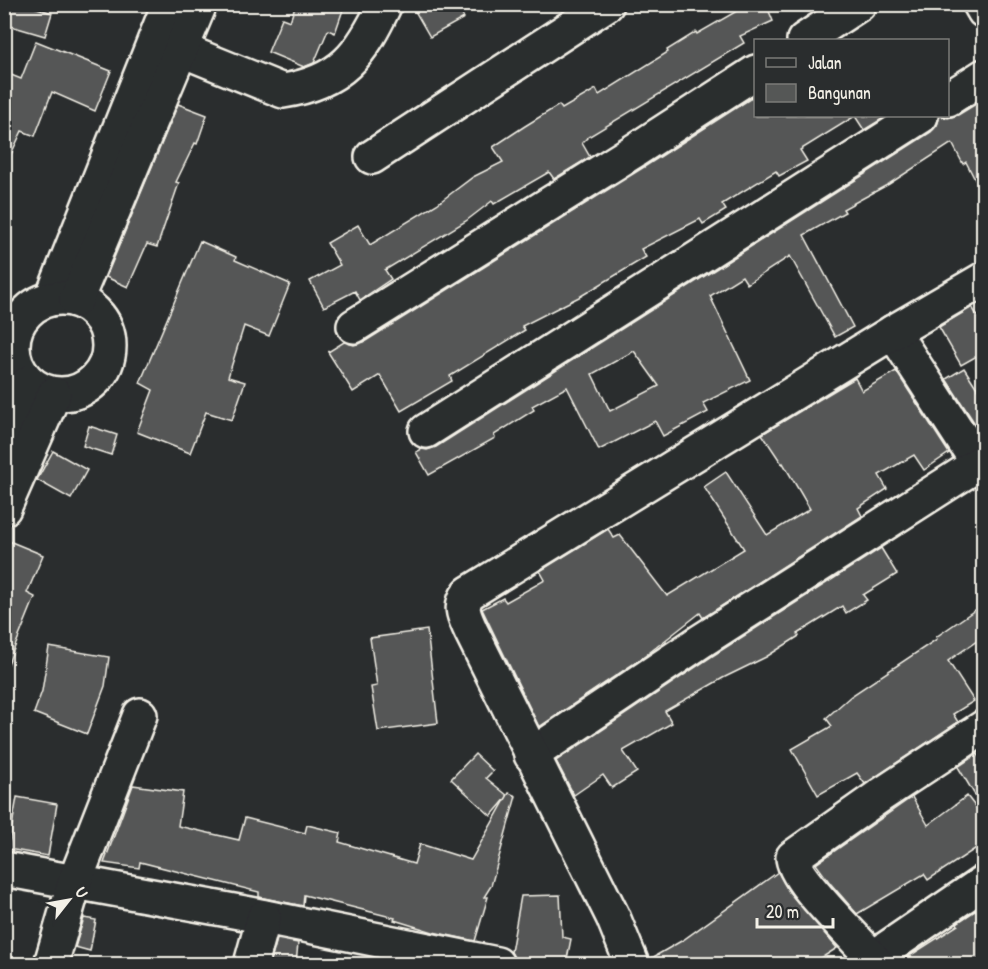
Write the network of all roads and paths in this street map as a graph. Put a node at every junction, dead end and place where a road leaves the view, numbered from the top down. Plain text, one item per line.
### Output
1 (169, 4) edge
2 (200, 4) edge
3 (385, 4) edge
4 (607, 4) edge
5 (859, 4) edge
6 (980, 4) edge
7 (984, 11) edge
8 (806, 39) edge
9 (182, 50) junction
10 (754, 73) edge
11 (984, 76) edge
12 (949, 98) edge
13 (919, 117) edge
14 (372, 158) dead end
15 (984, 279) edge
16 (64, 299) junction
17 (354, 326) dead end
18 (893, 332) junction
19 (9, 335) edge
20 (41, 388) junction
21 (426, 431) dead end
22 (4, 442) edge
23 (981, 461) edge
24 (4, 508) edge
25 (140, 716) dead end
26 (984, 727) edge
27 (531, 755) junction
28 (4, 869) edge
29 (75, 881) junction
30 (984, 882) edge
31 (264, 917) junction
32 (871, 962) edge
33 (51, 964) edge
34 (251, 964) edge
35 (497, 964) edge
36 (632, 964) edge

1 - 16 street
2 - 9 street
3 - 9 street
4 - 14 street
5 - 8 street
6 - 7 street
9 - 16 street
10 - 17 street
11 - 12 street
13 - 21 street
15 - 18 street
16 - 19 street
16 - 20 street
18 - 23 street
18 - 27 street
19 - 20 street
20 - 22 street
20 - 24 street
23 - 27 street
25 - 29 street
26 - 32 street
27 - 36 street
28 - 29 street
29 - 31 street
29 - 33 street
30 - 32 street
31 - 34 street
31 - 35 street

